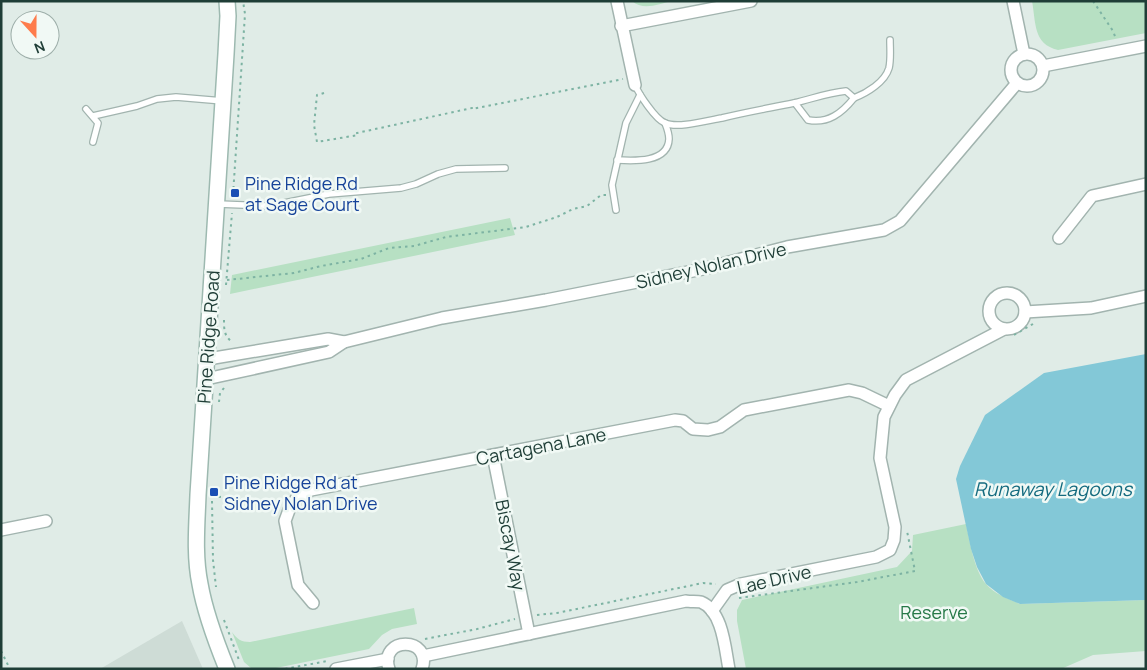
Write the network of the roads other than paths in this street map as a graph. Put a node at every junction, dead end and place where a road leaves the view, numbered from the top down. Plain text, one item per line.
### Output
1 (227, 1) edge
2 (616, 1) edge
3 (751, 1) edge
4 (1013, 1) edge
5 (621, 26) junction
6 (890, 40) dead end
7 (1146, 46) edge
8 (1024, 54) junction
9 (1043, 66) junction
10 (1018, 83) junction
11 (636, 86) junction
12 (854, 98) junction
13 (223, 102) junction
14 (796, 103) junction
15 (86, 109) dead end
16 (93, 116) junction
17 (665, 123) junction
18 (93, 142) dead end
19 (617, 160) junction
20 (505, 168) dead end
21 (1146, 184) edge
22 (216, 204) junction
23 (616, 210) dead end
24 (1059, 238) dead end
25 (1146, 296) edge
26 (1025, 312) junction
27 (991, 320) junction
28 (1008, 332) junction
29 (344, 342) junction
30 (970, 346) junction
31 (208, 359) junction
32 (206, 379) junction
33 (889, 406) junction
34 (493, 455) junction
35 (46, 522) dead end
36 (1, 530) edge
37 (313, 603) dead end
38 (712, 611) junction
39 (529, 634) junction
40 (423, 656) junction
41 (335, 664) edge
42 (389, 664) edge
43 (233, 665) edge
44 (422, 669) edge
45 (729, 669) edge

1 - 13 street, Pine Ridge Road
2 - 5 street
3 - 5 street
4 - 8 street
5 - 11 street
6 - 12 lane
7 - 9 street
8 - 9 street
8 - 10 street
9 - 10 street
10 - 29 street, Sidney Nolan Drive
11 - 17 lane
11 - 19 lane
12 - 14 lane
12 - 14 lane
13 - 16 lane
13 - 22 street, Pine Ridge Road
14 - 17 lane
15 - 16 lane
16 - 18 lane
17 - 19 lane
19 - 23 lane
20 - 22 lane
21 - 24 street
22 - 31 street, Pine Ridge Road
25 - 26 street
26 - 27 street
26 - 28 street
27 - 28 street
27 - 30 street, Lae Drive
28 - 30 street, Lae Drive
29 - 31 street, Sidney Nolan Drive
29 - 32 street, Sidney Nolan Drive
30 - 33 street, Lae Drive
31 - 32 street, Pine Ridge Road
32 - 43 street, Pine Ridge Road
33 - 34 street, Cartagena Lane
33 - 38 street, Lae Drive
34 - 37 street, Cartagena Lane
34 - 39 street, Biscay Way
35 - 36 street
38 - 39 street
38 - 45 street
39 - 40 street
40 - 42 street
40 - 44 street
41 - 42 street

